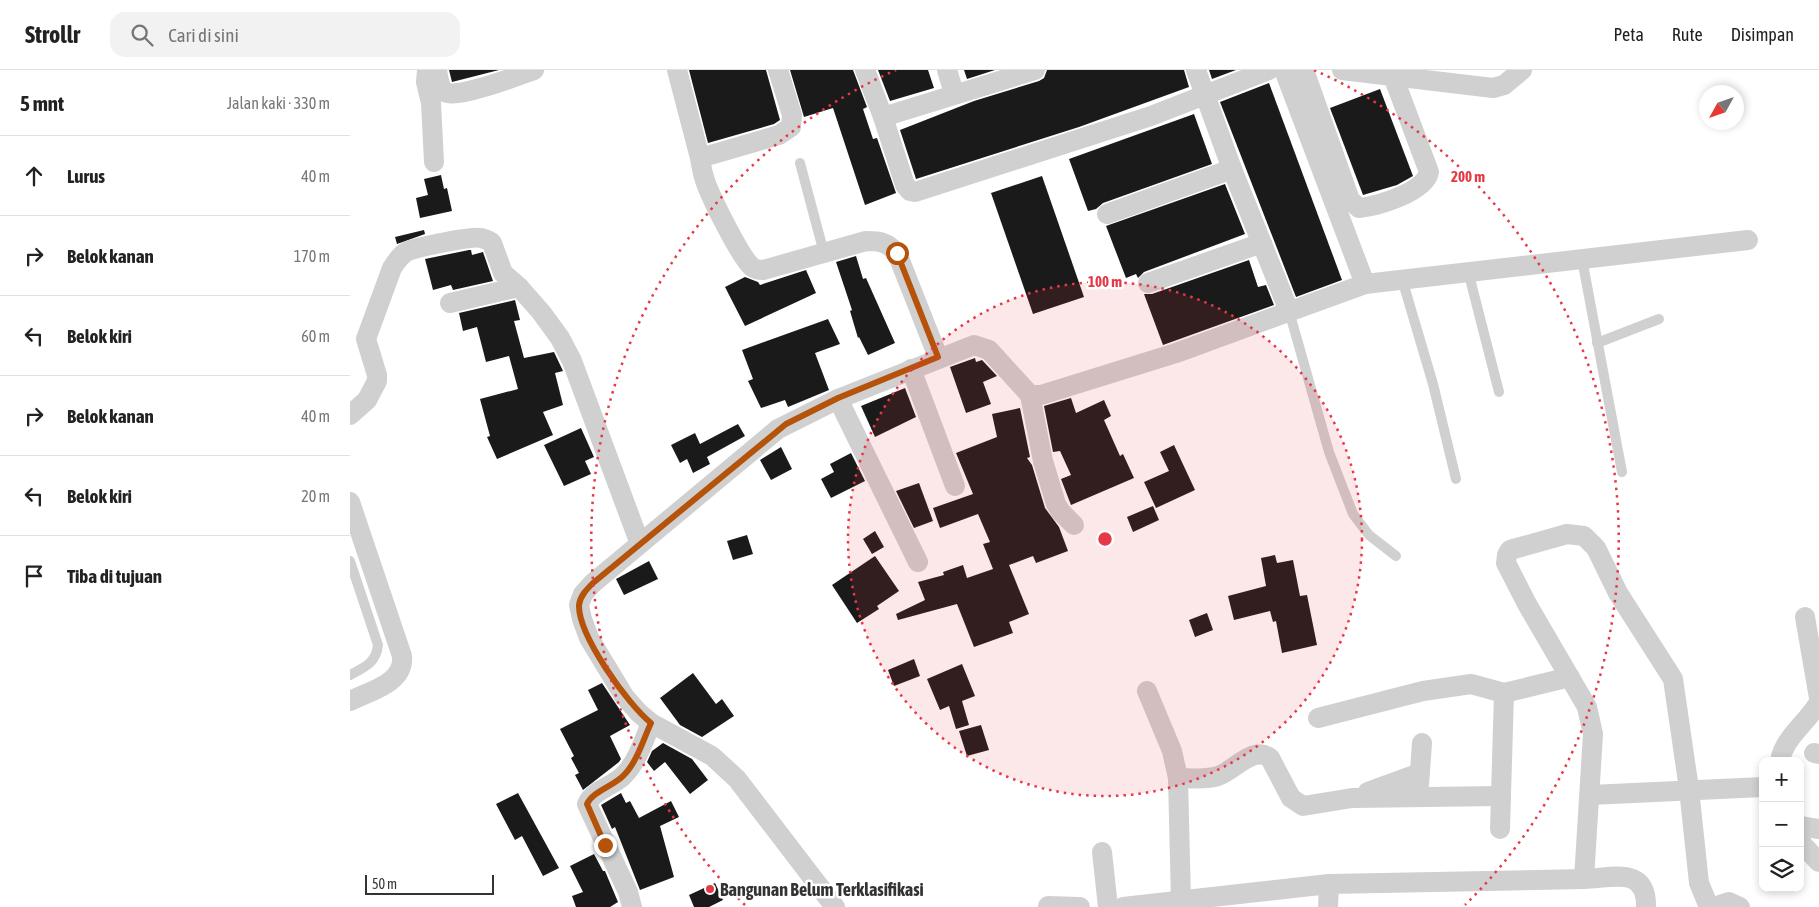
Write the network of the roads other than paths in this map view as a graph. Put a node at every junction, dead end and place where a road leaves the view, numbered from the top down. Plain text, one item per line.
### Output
1 (427, 70) edge
2 (437, 70) edge
3 (534, 70) edge
4 (678, 70) edge
5 (778, 70) edge
6 (864, 70) edge
7 (947, 70) edge
8 (1196, 70) edge
9 (1269, 70) edge
10 (1284, 70) edge
11 (1304, 70) edge
12 (1342, 70) edge
13 (1522, 70) edge
14 (1030, 71) edge
15 (1393, 76) junction
16 (954, 94) junction
17 (1205, 96) junction
18 (884, 117) junction
19 (700, 158) junction
20 (434, 162) dead end
21 (800, 162) dead end
22 (1232, 169) junction
23 (1107, 214) dead end
24 (1748, 240) dead end
25 (1262, 242) junction
26 (824, 253) junction
27 (1582, 258) junction
28 (1468, 271) junction
29 (1402, 279) junction
30 (1148, 283) dead end
31 (1365, 284) junction
32 (519, 287) junction
33 (450, 303) dead end
34 (1290, 311) junction
35 (1659, 319) dead end
36 (1597, 343) junction
37 (938, 357) junction
38 (911, 369) junction
39 (1499, 392) dead end
40 (1030, 395) junction
41 (838, 398) junction
42 (350, 415) edge
43 (1622, 472) dead end
44 (1456, 479) dead end
45 (955, 486) dead end
46 (350, 502) edge
47 (1074, 525) dead end
48 (640, 544) junction
49 (1396, 556) dead end
50 (350, 561) edge
51 (918, 562) dead end
52 (1805, 617) dead end
53 (350, 675) edge
54 (1570, 678) junction
55 (1147, 691) dead end
56 (1504, 693) junction
57 (1819, 698) edge
58 (350, 701) edge
59 (1819, 702) edge
60 (1318, 718) dead end
61 (651, 723) junction
62 (1422, 743) dead end
63 (1781, 757) edge
64 (1420, 773) junction
65 (1178, 778) junction
66 (1759, 787) edge
67 (1689, 789) junction
68 (1590, 795) junction
69 (1501, 796) junction
70 (1418, 797) junction
71 (1352, 798) junction
72 (1804, 827) edge
73 (1500, 829) dead end
74 (1819, 829) edge
75 (1804, 846) edge
76 (1102, 852) dead end
77 (1819, 862) edge
78 (1584, 879) junction
79 (1329, 884) junction
80 (1181, 901) junction
81 (1048, 906) edge
82 (632, 907) edge
83 (836, 907) edge
84 (1080, 907) edge
85 (1108, 907) edge
86 (1123, 907) edge
87 (1328, 907) edge
88 (1646, 907) edge
89 (1710, 907) edge
90 (1714, 907) edge
91 (1740, 907) edge

1 - 20 street
2 - 3 street
4 - 19 street
5 - 19 street
6 - 18 street
7 - 16 street
8 - 17 street
9 - 17 street
10 - 31 street
11 - 15 street
12 - 15 street
13 - 15 street
14 - 16 street
16 - 18 street
17 - 18 street
17 - 22 street
19 - 26 street
21 - 26 lane
22 - 23 street
22 - 25 street
24 - 27 street
25 - 30 street
25 - 34 street
26 - 37 street
27 - 28 street
27 - 36 lane
28 - 29 street
28 - 39 lane
29 - 31 street
29 - 44 lane
31 - 34 street
32 - 33 street
32 - 42 street
32 - 48 street
34 - 40 street
34 - 49 lane
35 - 36 lane
36 - 43 lane
37 - 38 street
37 - 40 street
38 - 41 street
38 - 45 street
40 - 47 street
41 - 48 street
41 - 51 street
46 - 58 street
48 - 61 street
50 - 53 lane
52 - 57 street
54 - 56 street
54 - 67 street
54 - 68 street
55 - 65 street
56 - 60 street
56 - 69 street
59 - 63 street
61 - 82 street
61 - 83 street
62 - 64 street
64 - 70 street
64 - 71 street
65 - 71 street
65 - 80 street
66 - 67 street
67 - 68 street
67 - 89 street
68 - 78 street
69 - 70 street
69 - 73 street
70 - 71 street
72 - 74 street
75 - 77 street
76 - 85 street
78 - 79 street
78 - 88 street
79 - 80 street
79 - 87 street
80 - 86 street
81 - 84 street
90 - 91 street

